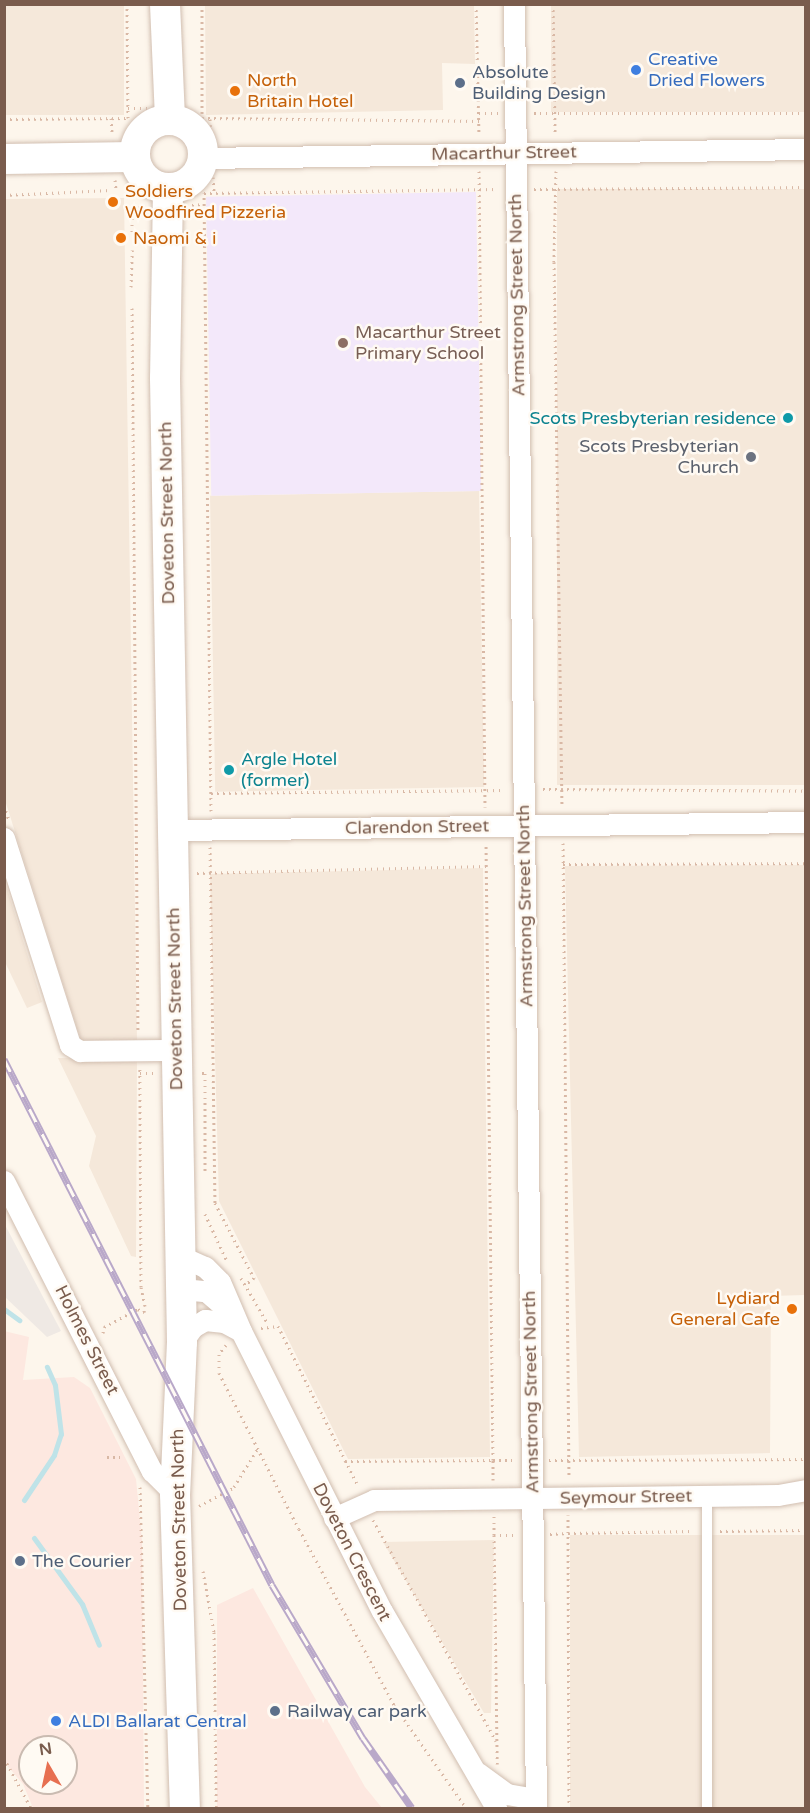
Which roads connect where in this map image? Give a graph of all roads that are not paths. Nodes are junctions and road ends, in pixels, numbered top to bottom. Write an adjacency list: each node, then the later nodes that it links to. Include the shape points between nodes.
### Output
1 (165, 4): 3 (main road)
2 (514, 4): 5 (street, Armstrong Street North)
3 (170, 119): 6 (main road, via 148,126 135,146); 7 (main road, via 195,130 203,149)
4 (806, 149): 5 (street, Macarthur Street)
5 (515, 153): 7 (street, Macarthur Street); 11 (street, Armstrong Street North)
6 (134, 158): 8 (main road); 9 (main road, via 149,183)
7 (202, 158): 9 (main road, via 190,181)
8 (4, 159)
9 (168, 189): 12 (main road, Doveton Street North, via 165,378)
10 (806, 822): 11 (street, Clarendon Street)
11 (524, 826): 12 (street, Clarendon Street); 23 (street, Armstrong Street North)
12 (172, 830): 14 (main road, Doveton Street North)
13 (4, 838): 14 (street, via 70,1045 81,1051 139,1051)
14 (169, 1062): 16 (main road, Doveton Street North)
15 (4, 1181): 25 (street, Holmes Street, via 152,1471)
16 (180, 1256): 17 (main road, Doveton Street North); 18 (street, Doveton Crescent, via 216,1277)
17 (181, 1289): 18 (street, Doveton Crescent, via 206,1291); 19 (main road, Doveton Street North)
18 (239, 1329): 19 (street, via 205,1320 193,1327); 26 (street, Doveton Crescent)
19 (182, 1342): 25 (main road, Doveton Street North)
20 (806, 1490): 21 (street, Seymour Street)
21 (778, 1495): 22 (street, Seymour Street); 24 (street, Seymour Street)
22 (707, 1496): 23 (street, Seymour Street); 31 (lane)
23 (533, 1498): 26 (street, Seymour Street, via 366,1502); 28 (street, Armstrong Street North)
24 (806, 1499)
25 (183, 1502): 29 (main road, Doveton Street North)
26 (334, 1518): 27 (street, Doveton Crescent, via 416,1673)
27 (474, 1768): 28 (street, Doveton Crescent, via 502,1792); 30 (street, Doveton Crescent)
28 (536, 1804)
29 (185, 1809)
30 (496, 1809)
31 (707, 1809)

